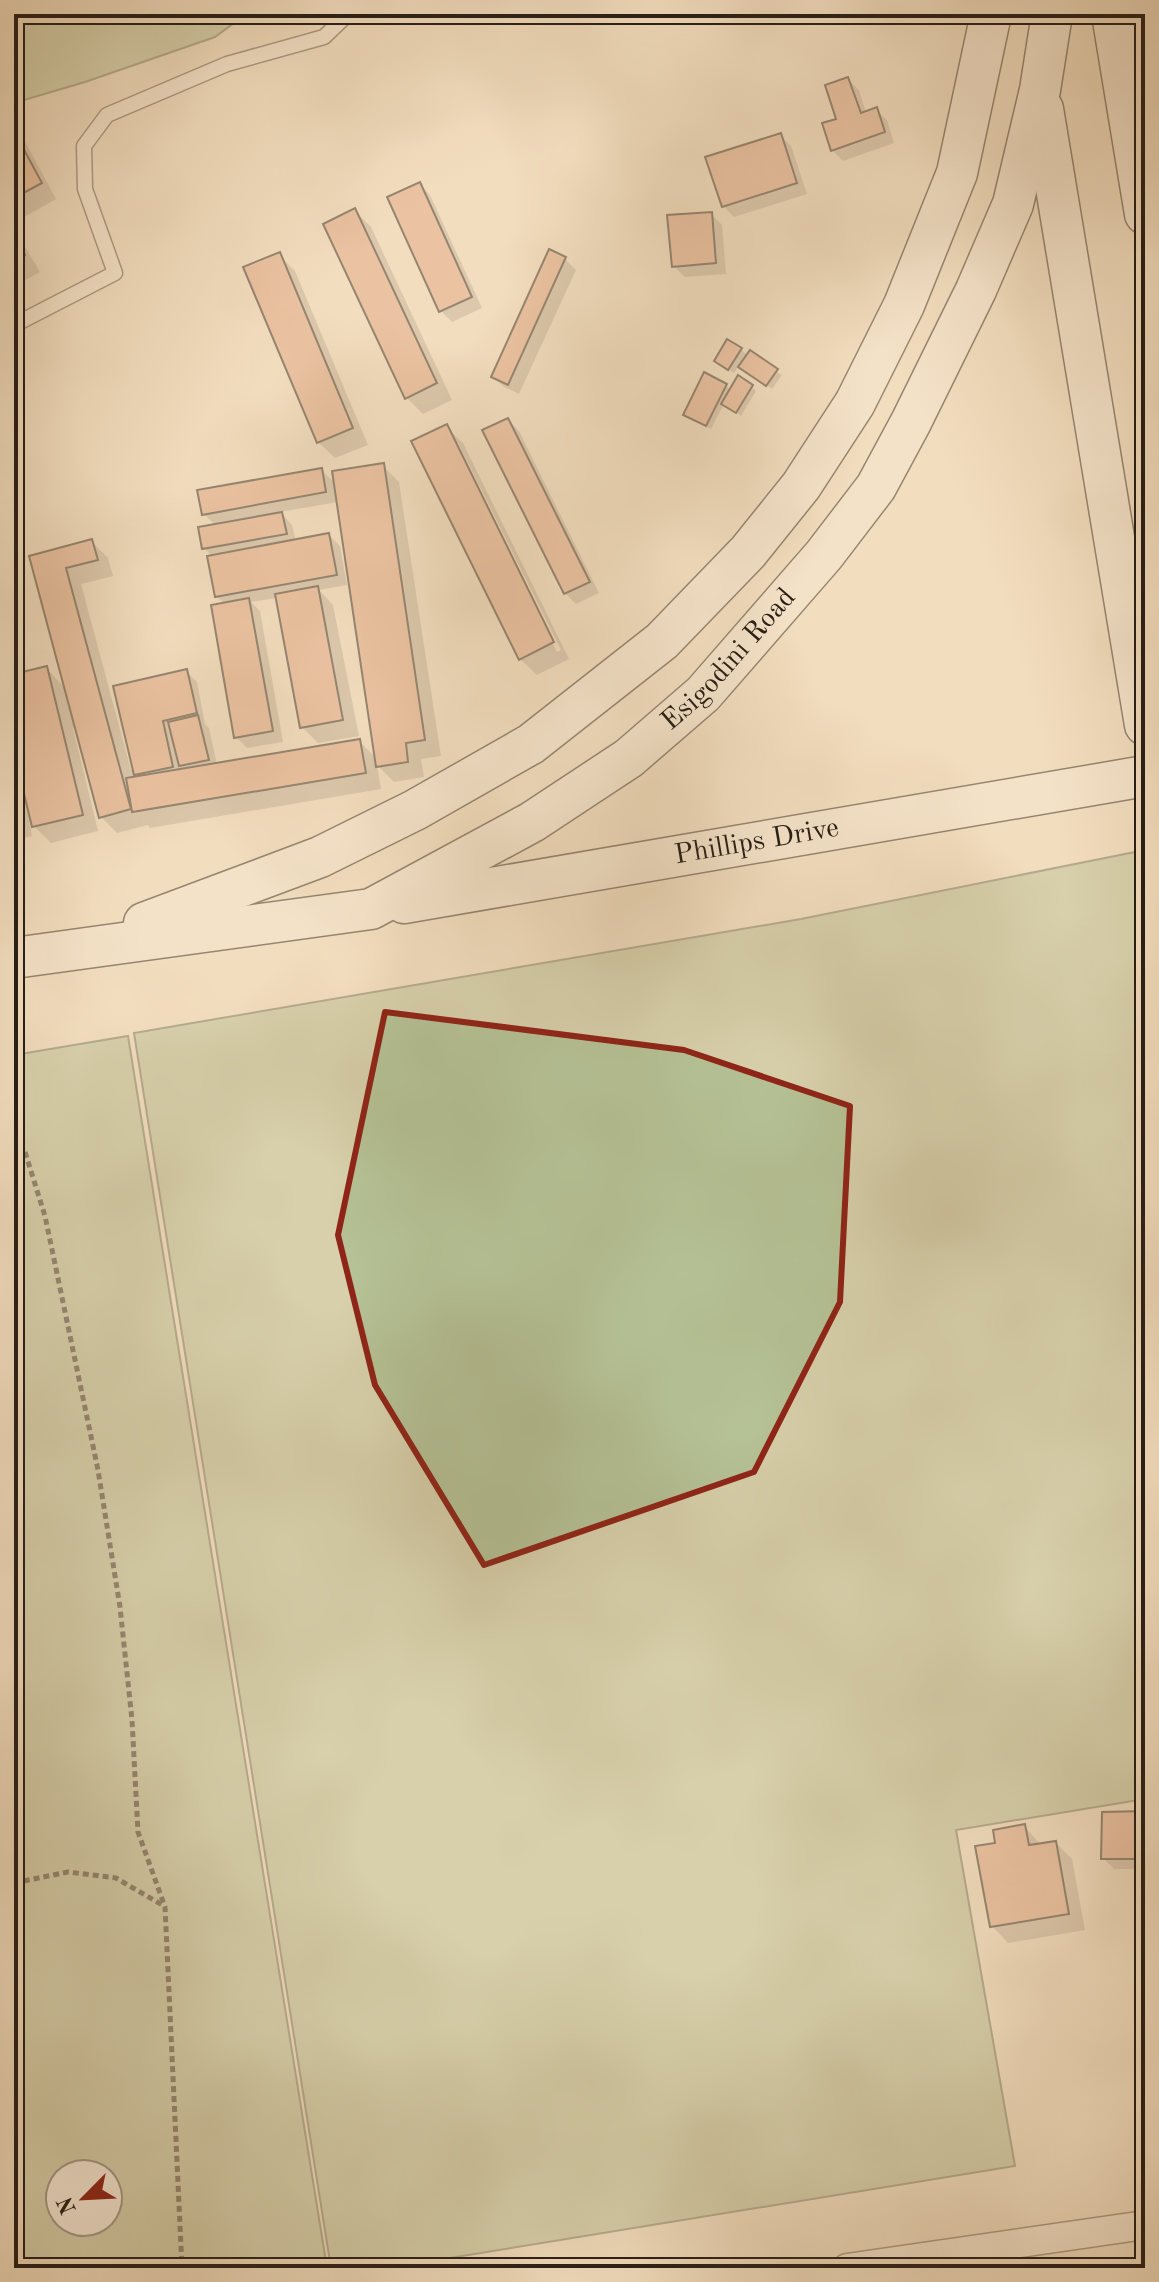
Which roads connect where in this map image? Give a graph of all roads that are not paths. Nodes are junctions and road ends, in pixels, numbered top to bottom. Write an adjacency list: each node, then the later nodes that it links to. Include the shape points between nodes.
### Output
1 (348, 14): 8 (lane, via 324,37 227,64 107,115 84,146 85,189 115,273)
2 (991, 14): 12 (main road, Esigodini Road, via 957,173 904,305 855,403 801,486 748,552 662,641 531,744 415,810 320,857)
3 (1025, 14): 6 (main road)
4 (1052, 14): 6 (main road, Esigodini Road)
5 (1112, 14): 7 (main road)
6 (1040, 90): 9 (main road); 11 (main road, Esigodini Road, via 1013,204 976,290 876,487 824,555 703,694 629,758 532,822)
7 (1145, 214)
8 (14, 325)
9 (1145, 725)
10 (1145, 776): 11 (main road, Phillips Drive)
11 (371, 909): 12 (main road, Esigodini Road)
12 (77, 949): 13 (main road, Esigodini Road)
13 (14, 958)
14 (1145, 2225): 15 (street)
15 (847, 2268)

